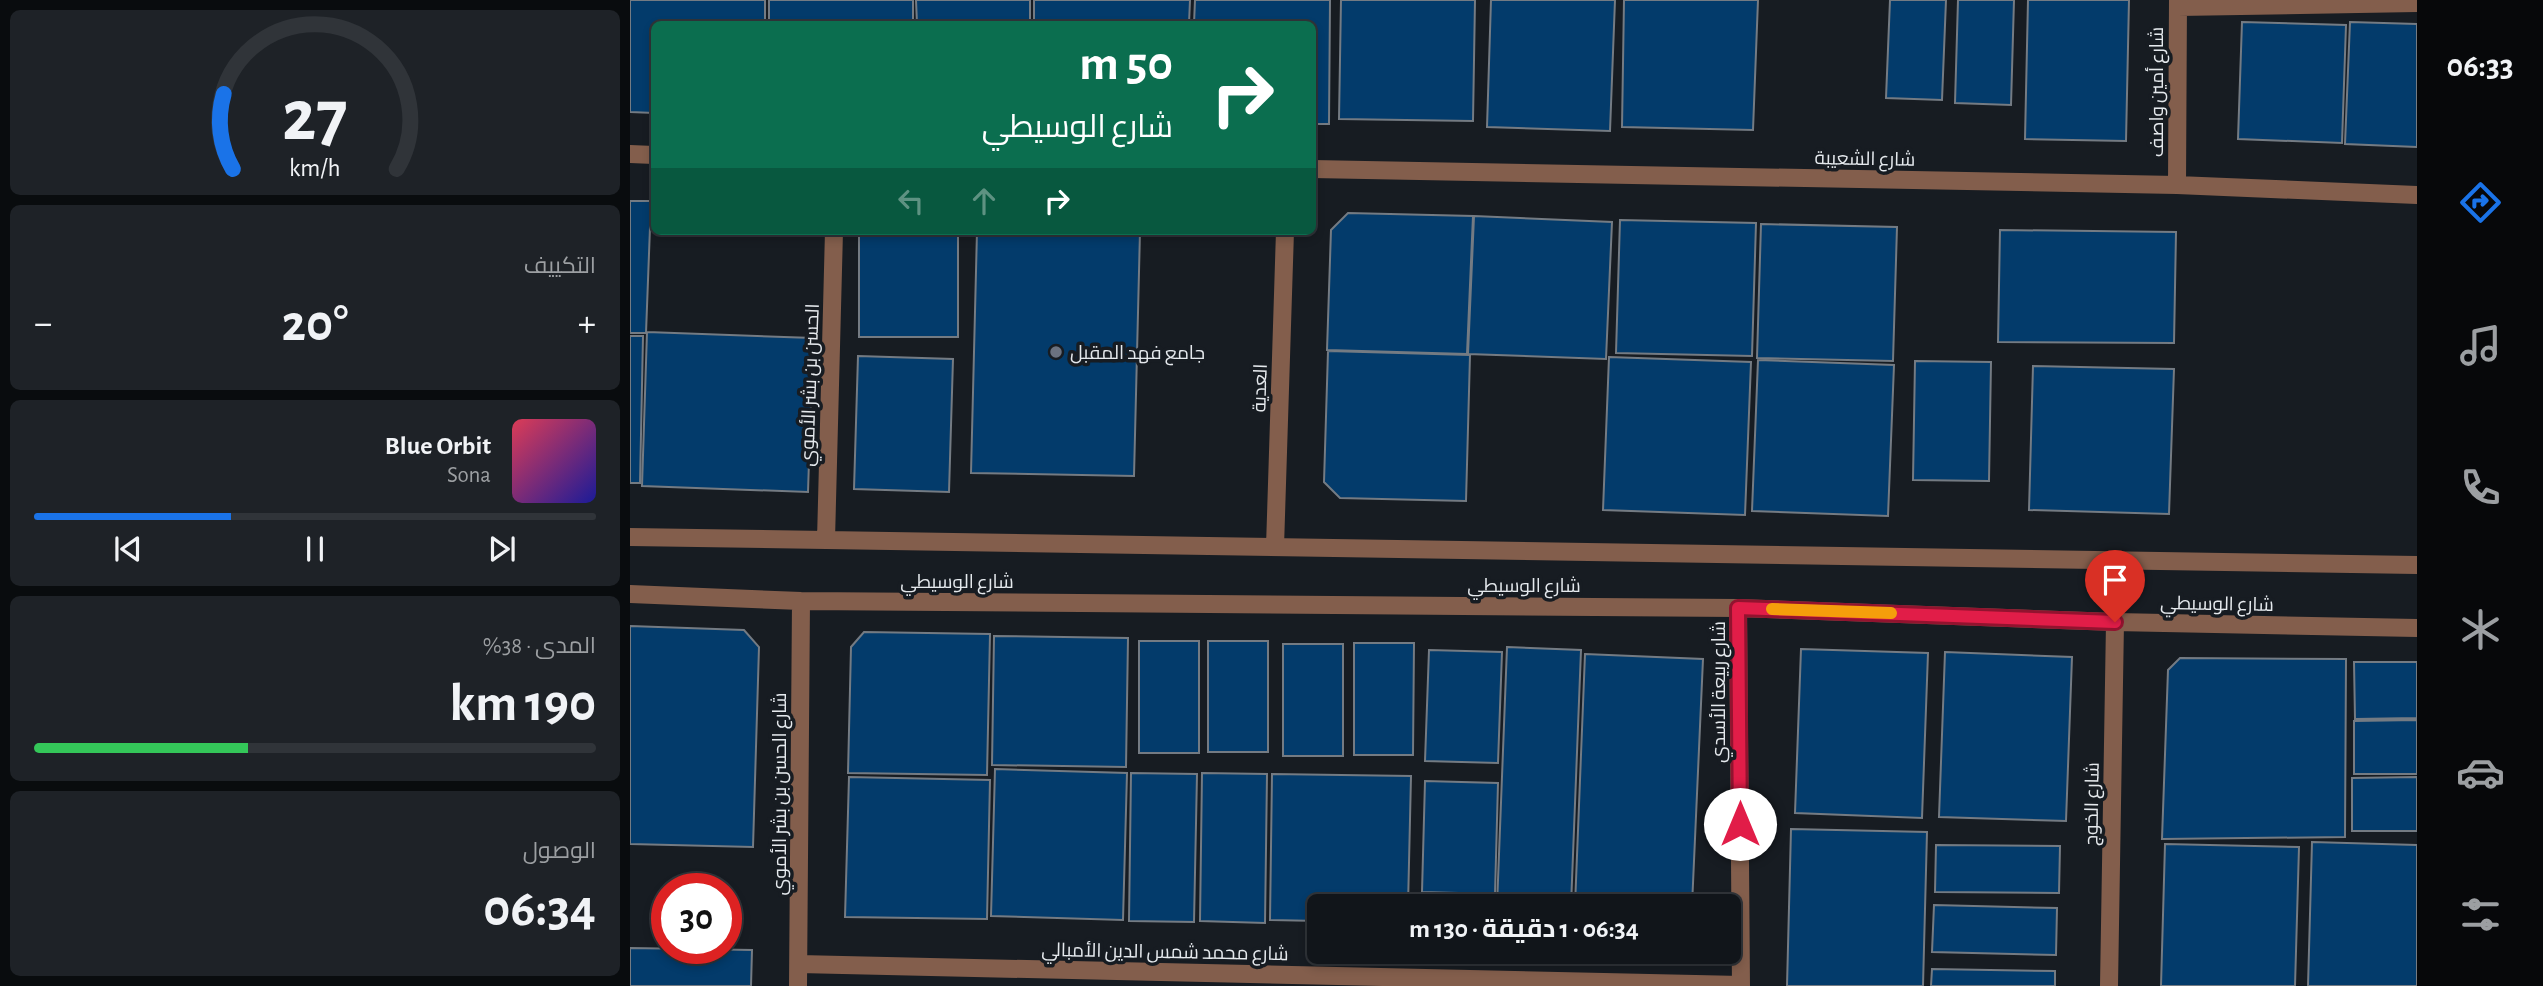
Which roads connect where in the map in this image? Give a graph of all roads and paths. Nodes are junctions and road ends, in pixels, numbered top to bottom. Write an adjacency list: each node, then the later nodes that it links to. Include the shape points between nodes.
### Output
1 (2178, 3): 2 (street); 6 (street, شارع أمين واصف)
2 (2417, 3)
3 (630, 154): 4 (street)
4 (651, 155)
5 (1316, 169): 6 (street, شارع الشعيبة)
6 (2177, 185): 7 (street, شارع الشعيبة)
7 (2417, 195)
8 (834, 235): 11 (street, الحسن بن بشر الأموي)
9 (1285, 235): 12 (street, العدية)
10 (630, 537): 11 (street, شارع الوسيطي)
11 (826, 540): 12 (street, شارع الوسيطي)
12 (1275, 547): 13 (street, شارع الوسيطي)
13 (2417, 565)
14 (630, 594): 15 (street, شارع الوسيطي)
15 (801, 601): 16 (street, شارع الوسيطي); 19 (street, شارع الحسن بن بشر الأموي)
16 (1738, 608): 17 (street, شارع الوسيطي); 21 (street, شارع ربيعة الأسدي)
17 (2115, 622): 18 (street, شارع الوسيطي); 22 (street, شارع الخوج)
18 (2417, 628)
19 (799, 964): 20 (street, شارع الحسن بن بشر الأموي); 21 (street, شارع محمد شمس الدين الأمبالي)
20 (798, 986)
21 (1741, 986)
22 (2109, 986)

